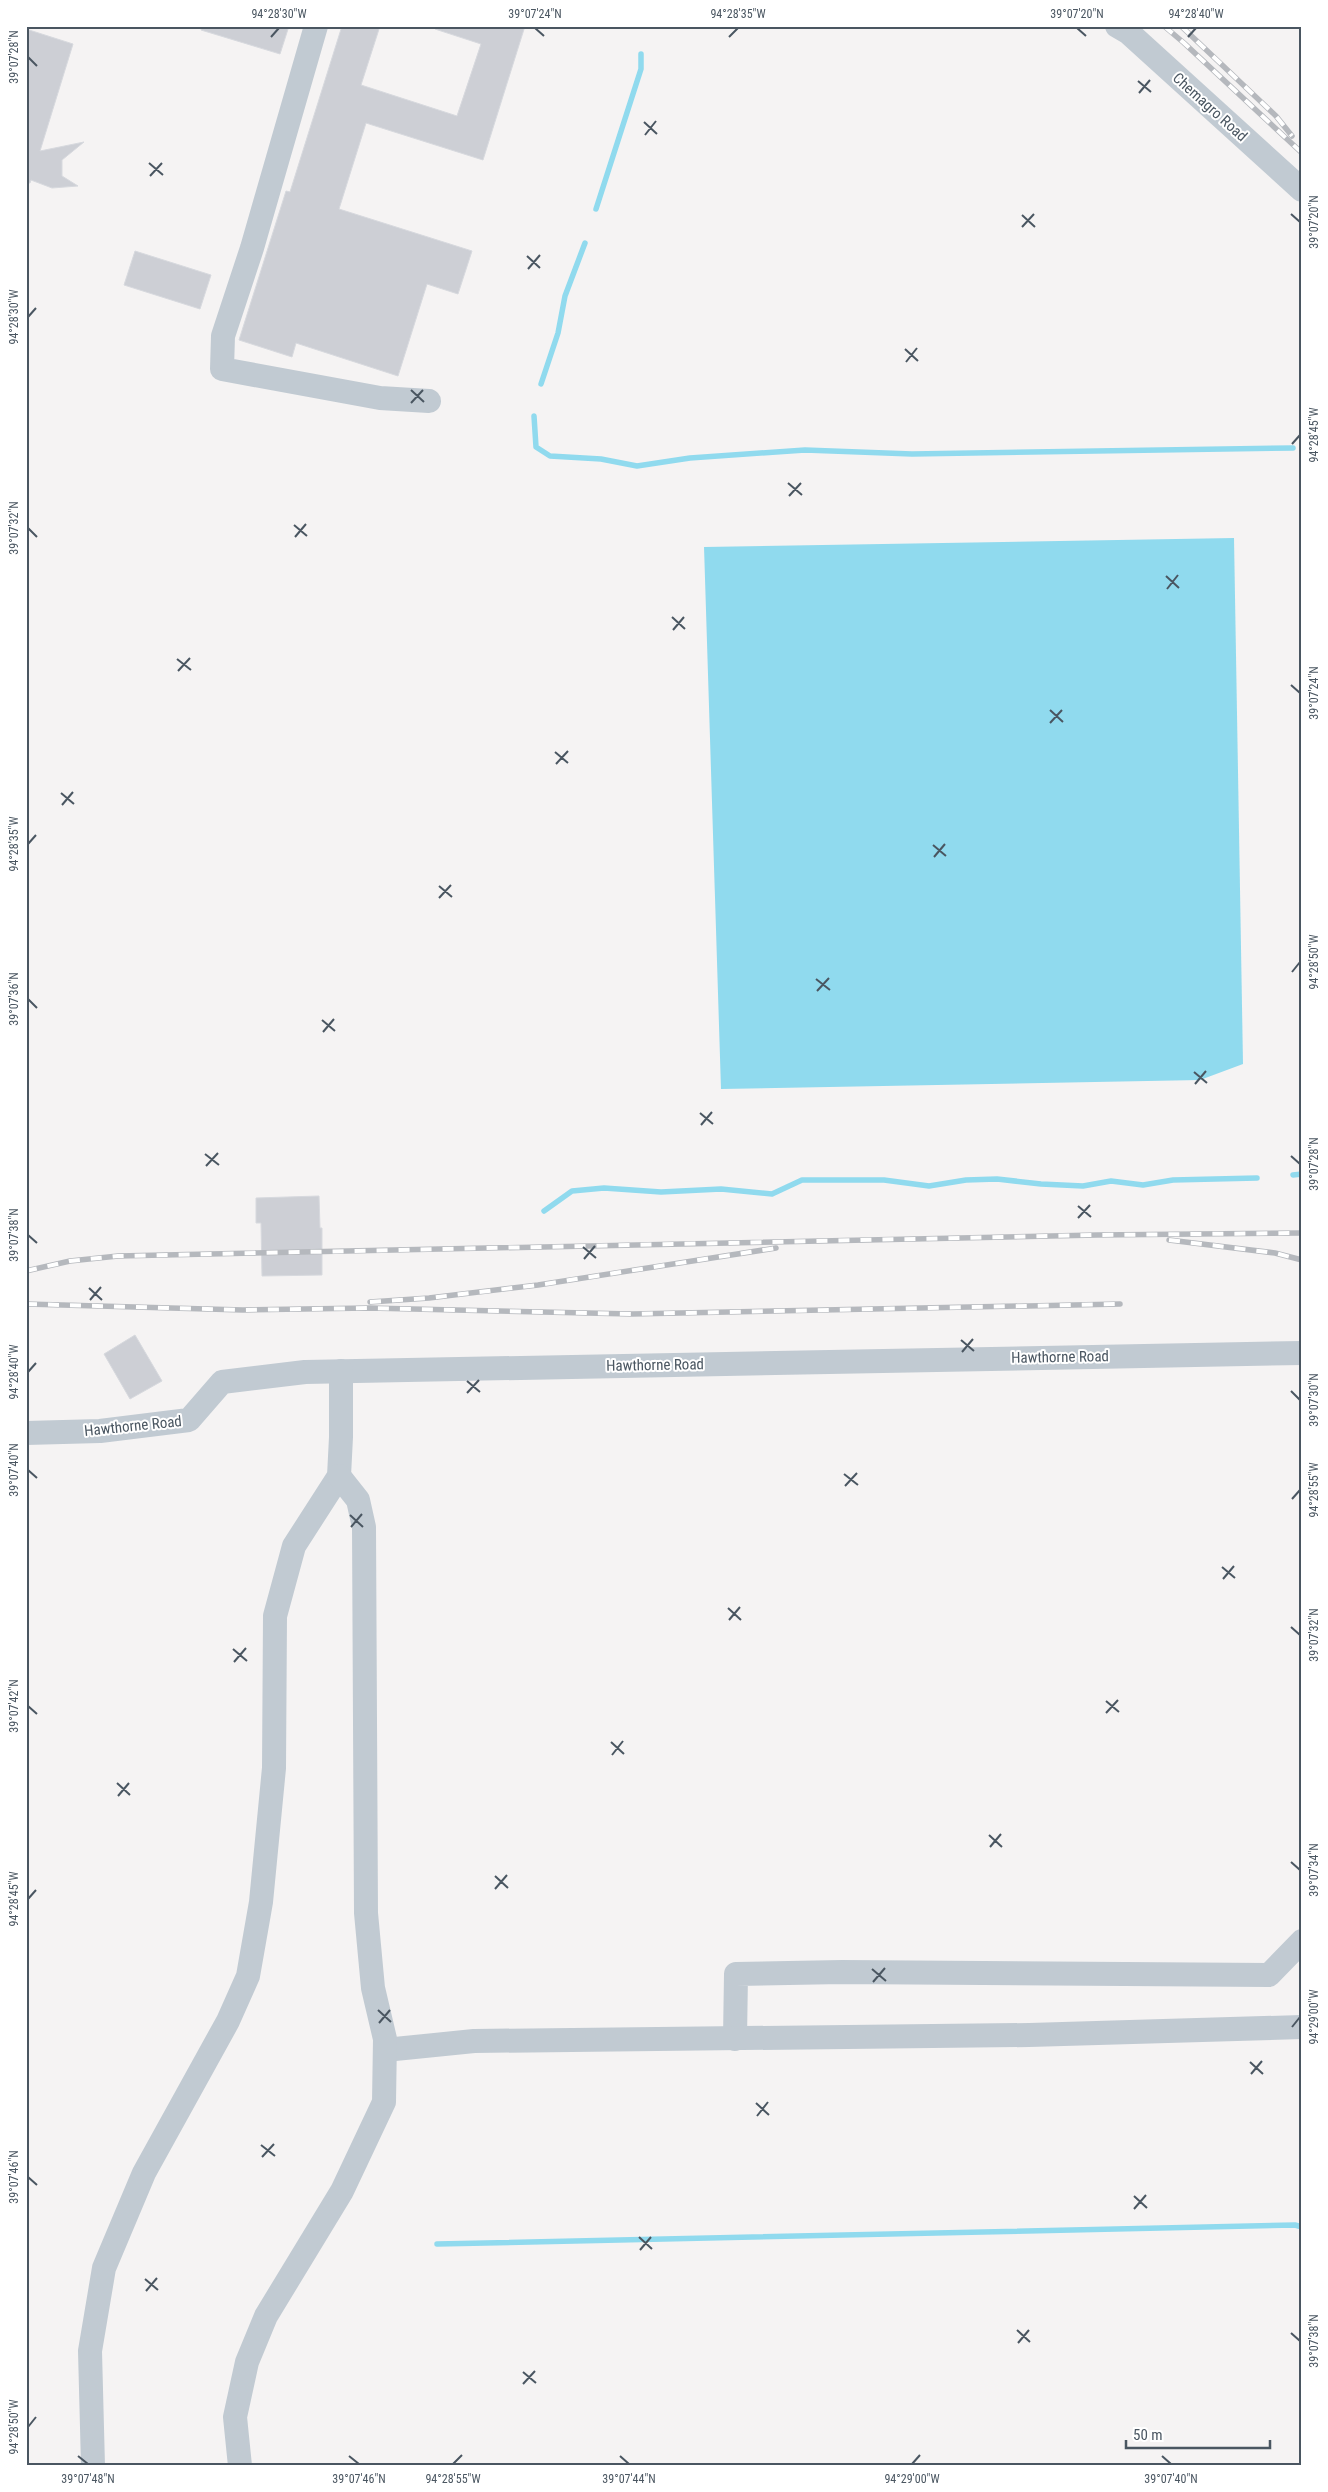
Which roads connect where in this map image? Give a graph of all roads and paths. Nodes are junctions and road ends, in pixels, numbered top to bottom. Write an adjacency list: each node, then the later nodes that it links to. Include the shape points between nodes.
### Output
1 (316, 26): 4 (street, via 223,336 222,369 380,398)
2 (1117, 26): 3 (street, Chemagro Road, via 1129,33)
3 (1302, 190)
4 (429, 401)
5 (1302, 1353): 6 (street, Hawthorne Road)
6 (340, 1371): 7 (street, Hawthorne Road, via 222,1382 189,1420 100,1431); 8 (street)
7 (26, 1432)
8 (339, 1476): 12 (street, via 358,1500 364,1527 366,1913); 13 (street, via 294,1546 275,1616 274,1768 261,1902 248,1976 228,2021 144,2173 104,2268 90,2351)
9 (1302, 1941): 11 (street, via 1269,1975 736,1974)
10 (1302, 2027): 11 (street)
11 (735, 2039): 12 (street, via 474,2041)
12 (385, 2050): 14 (street, via 384,2102 342,2191 266,2316 247,2362 235,2417)
13 (93, 2466)
14 (240, 2466)

